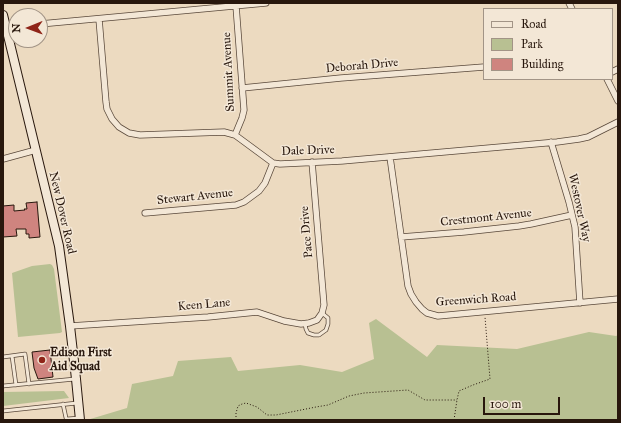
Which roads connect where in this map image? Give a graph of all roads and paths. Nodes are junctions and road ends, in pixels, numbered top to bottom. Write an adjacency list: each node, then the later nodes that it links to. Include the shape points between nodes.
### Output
1 (266, 3): 2 (street)
2 (236, 6): 4 (street); 9 (street, Summit Avenue)
3 (3, 15): 6 (street, New Dover Road)
4 (99, 18): 5 (street); 12 (street, via 107,109 119,128 140,135 224,132)
5 (48, 23)
6 (6, 27): 14 (street, New Dover Road)
7 (483, 67): 9 (street, Deborah Drive)
8 (608, 80): 10 (street)
9 (242, 88): 12 (street, Summit Avenue, via 243,114)
10 (618, 100)
11 (618, 122): 13 (street, Dale Drive, via 588,137)
12 (235, 134): 18 (street, Dale Drive)
13 (551, 142): 15 (street, Dale Drive); 20 (street, Westover Way)
14 (36, 150): 16 (street); 27 (street, New Dover Road, via 59,246)
15 (390, 157): 17 (street, Dale Drive); 21 (street, Greenwich Road)
16 (3, 159)
17 (312, 162): 18 (street, Dale Drive); 25 (street, Pace Drive, via 324,301)
18 (273, 163): 19 (street, Stewart Avenue, via 265,183 244,202 236,205)
19 (144, 214)
20 (572, 215): 21 (street, Crestmont Avenue, via 519,226); 23 (street, Westover Way)
21 (401, 237): 24 (street, Greenwich Road, via 408,286 422,309 438,316)
22 (618, 299): 23 (street, Greenwich Road)
23 (580, 302): 24 (street, Greenwich Road)
24 (484, 311): 34 (path, via 490,379 459,391)
25 (322, 313): 26 (street, via 313,322); 26 (lane, via 328,318 328,324 326,330 319,335 308,333)
26 (305, 324): 27 (street, Keen Lane, via 284,321 257,312)
27 (70, 326): 30 (street, New Dover Road)
28 (12, 356): 29 (lane); 31 (lane, via 25,354); 32 (lane)
29 (3, 357)
30 (76, 379): 31 (lane); 35 (street, New Dover Road)
31 (29, 384): 32 (lane)
32 (16, 385): 33 (lane)
33 (3, 386)
34 (457, 400): 39 (path, via 425,400 408,390 370,392 349,396 328,405 276,416 246,403 238,406); 40 (path)
35 (78, 403): 36 (lane); 38 (street, New Dover Road)
36 (63, 404): 37 (lane); 38 (lane, via 67,419)
37 (3, 411)
38 (80, 419)
39 (236, 420)
40 (454, 420)

